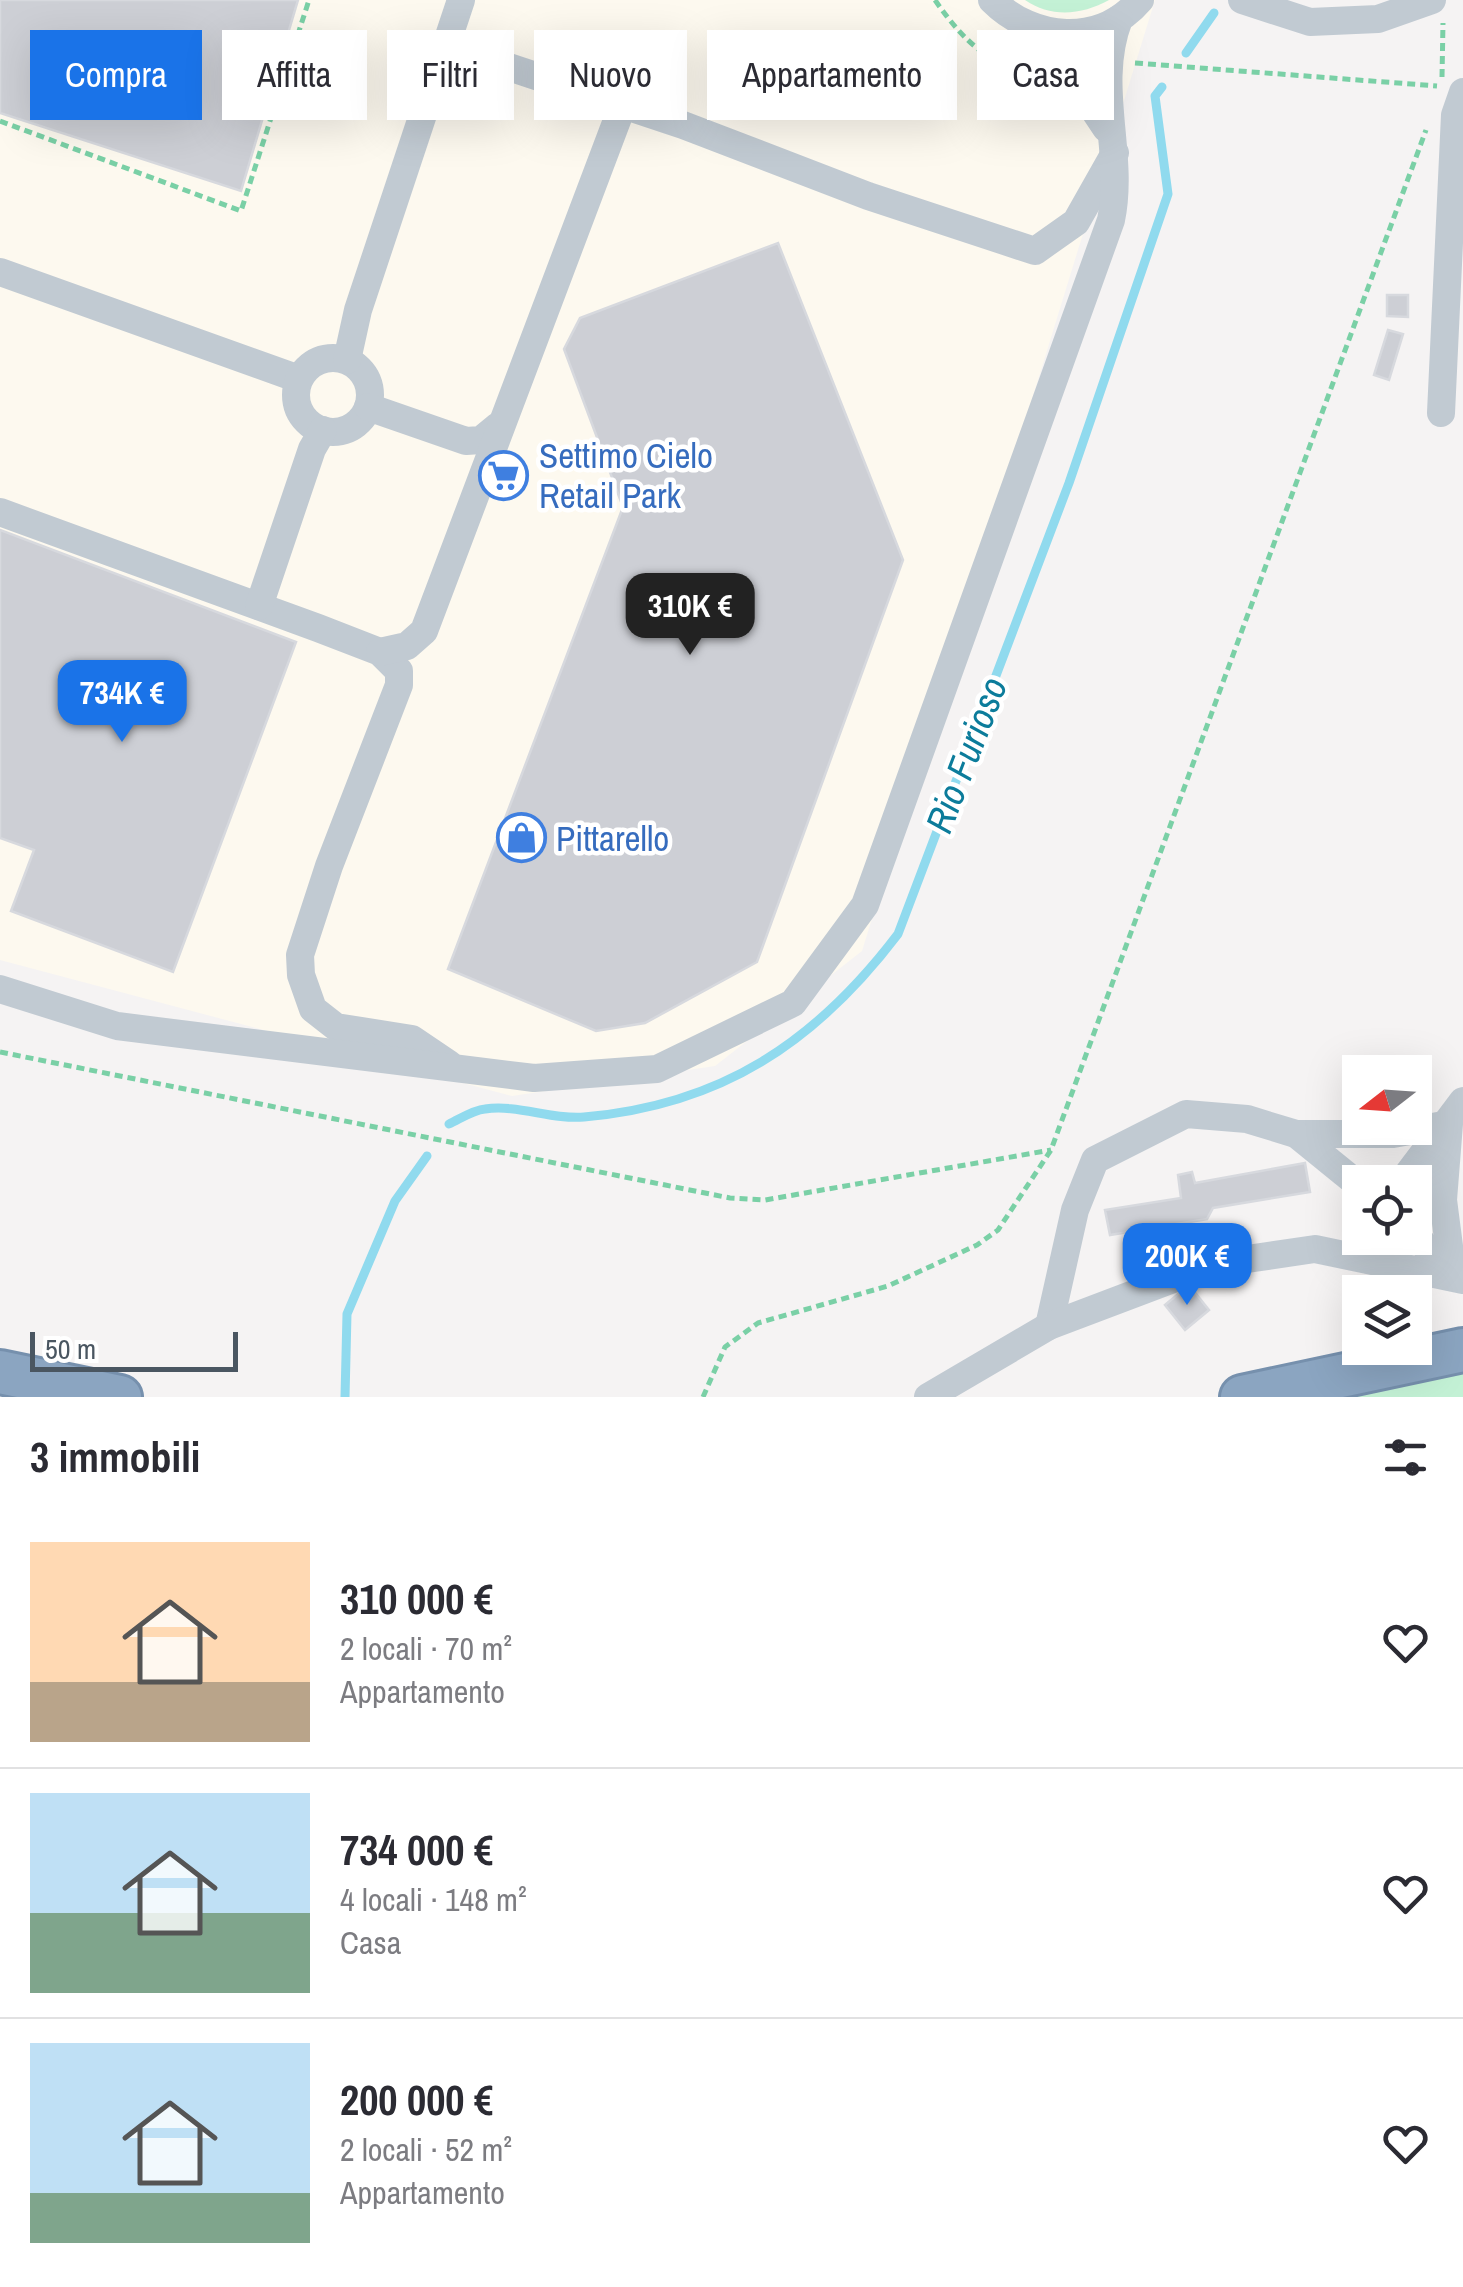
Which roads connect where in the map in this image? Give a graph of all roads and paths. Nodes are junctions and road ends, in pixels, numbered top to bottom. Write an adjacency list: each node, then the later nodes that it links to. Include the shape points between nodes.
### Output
1 (309, 0): 20 (path, via 241,210)
2 (460, 0): 8 (street)
3 (935, 0): 12 (path)
4 (992, 0): 9 (street)
5 (1242, 0): 7 (street, via 1310,22)
6 (1136, 6): 10 (street); 11 (street)
7 (1438, 10): 14 (path)
8 (451, 30)
9 (1038, 30)
10 (1079, 30)
11 (1114, 50)
12 (977, 51)
13 (1114, 65): 14 (path, via 1148,62)
14 (1447, 91): 27 (street, via 1455,115)
15 (421, 120): 24 (street, via 358,310)
16 (617, 120): 28 (street)
17 (665, 120): 22 (street, via 1035,251 1076,222)
18 (1099, 120): 22 (street)
19 (1111, 120): 22 (street)
20 (0, 121)
21 (1428, 126): 40 (path)
22 (1113, 145): 37 (street, via 1118,186 1110,220 865,905 794,1003 657,1070 534,1078)
23 (0, 272): 25 (street)
24 (348, 360): 25 (street, via 314,362); 26 (street, via 370,387)
25 (300, 379): 29 (street, via 302,416)
26 (368, 407): 29 (street, via 348,429); 30 (street)
27 (1441, 414)
28 (498, 426): 30 (street, via 481,440); 31 (street)
29 (323, 430): 33 (street)
30 (466, 441): 31 (street, via 474,452)
31 (476, 484): 34 (street, via 424,631 407,646)
32 (0, 512): 33 (street)
33 (260, 606): 34 (street)
34 (380, 652): 37 (street, via 400,670 398,685 329,866 300,955 301,974 313,1010 336,1028 412,1039)
35 (0, 989): 37 (street, via 117,1026)
36 (0, 1052): 40 (path, via 730,1198 765,1200)
37 (454, 1068)
38 (1456, 1112): 39 (street, via 1393,1134); 41 (street); 44 (street, via 1442,1200)
39 (1296, 1134): 42 (street); 45 (street, via 1247,1119 1186,1114 1095,1160 1075,1210)
40 (1051, 1150): 48 (path, via 998,1230 888,1286 758,1324 725,1347)
41 (1415, 1165)
42 (1342, 1171)
43 (1432, 1253): 44 (street)
44 (1458, 1278): 45 (street, via 1314,1249 1213,1264)
45 (1049, 1326): 50 (street)
46 (1463, 1350): 51 (highway)
47 (0, 1372): 49 (highway)
48 (703, 1396)
49 (120, 1397)
50 (928, 1397)
51 (1242, 1397)

